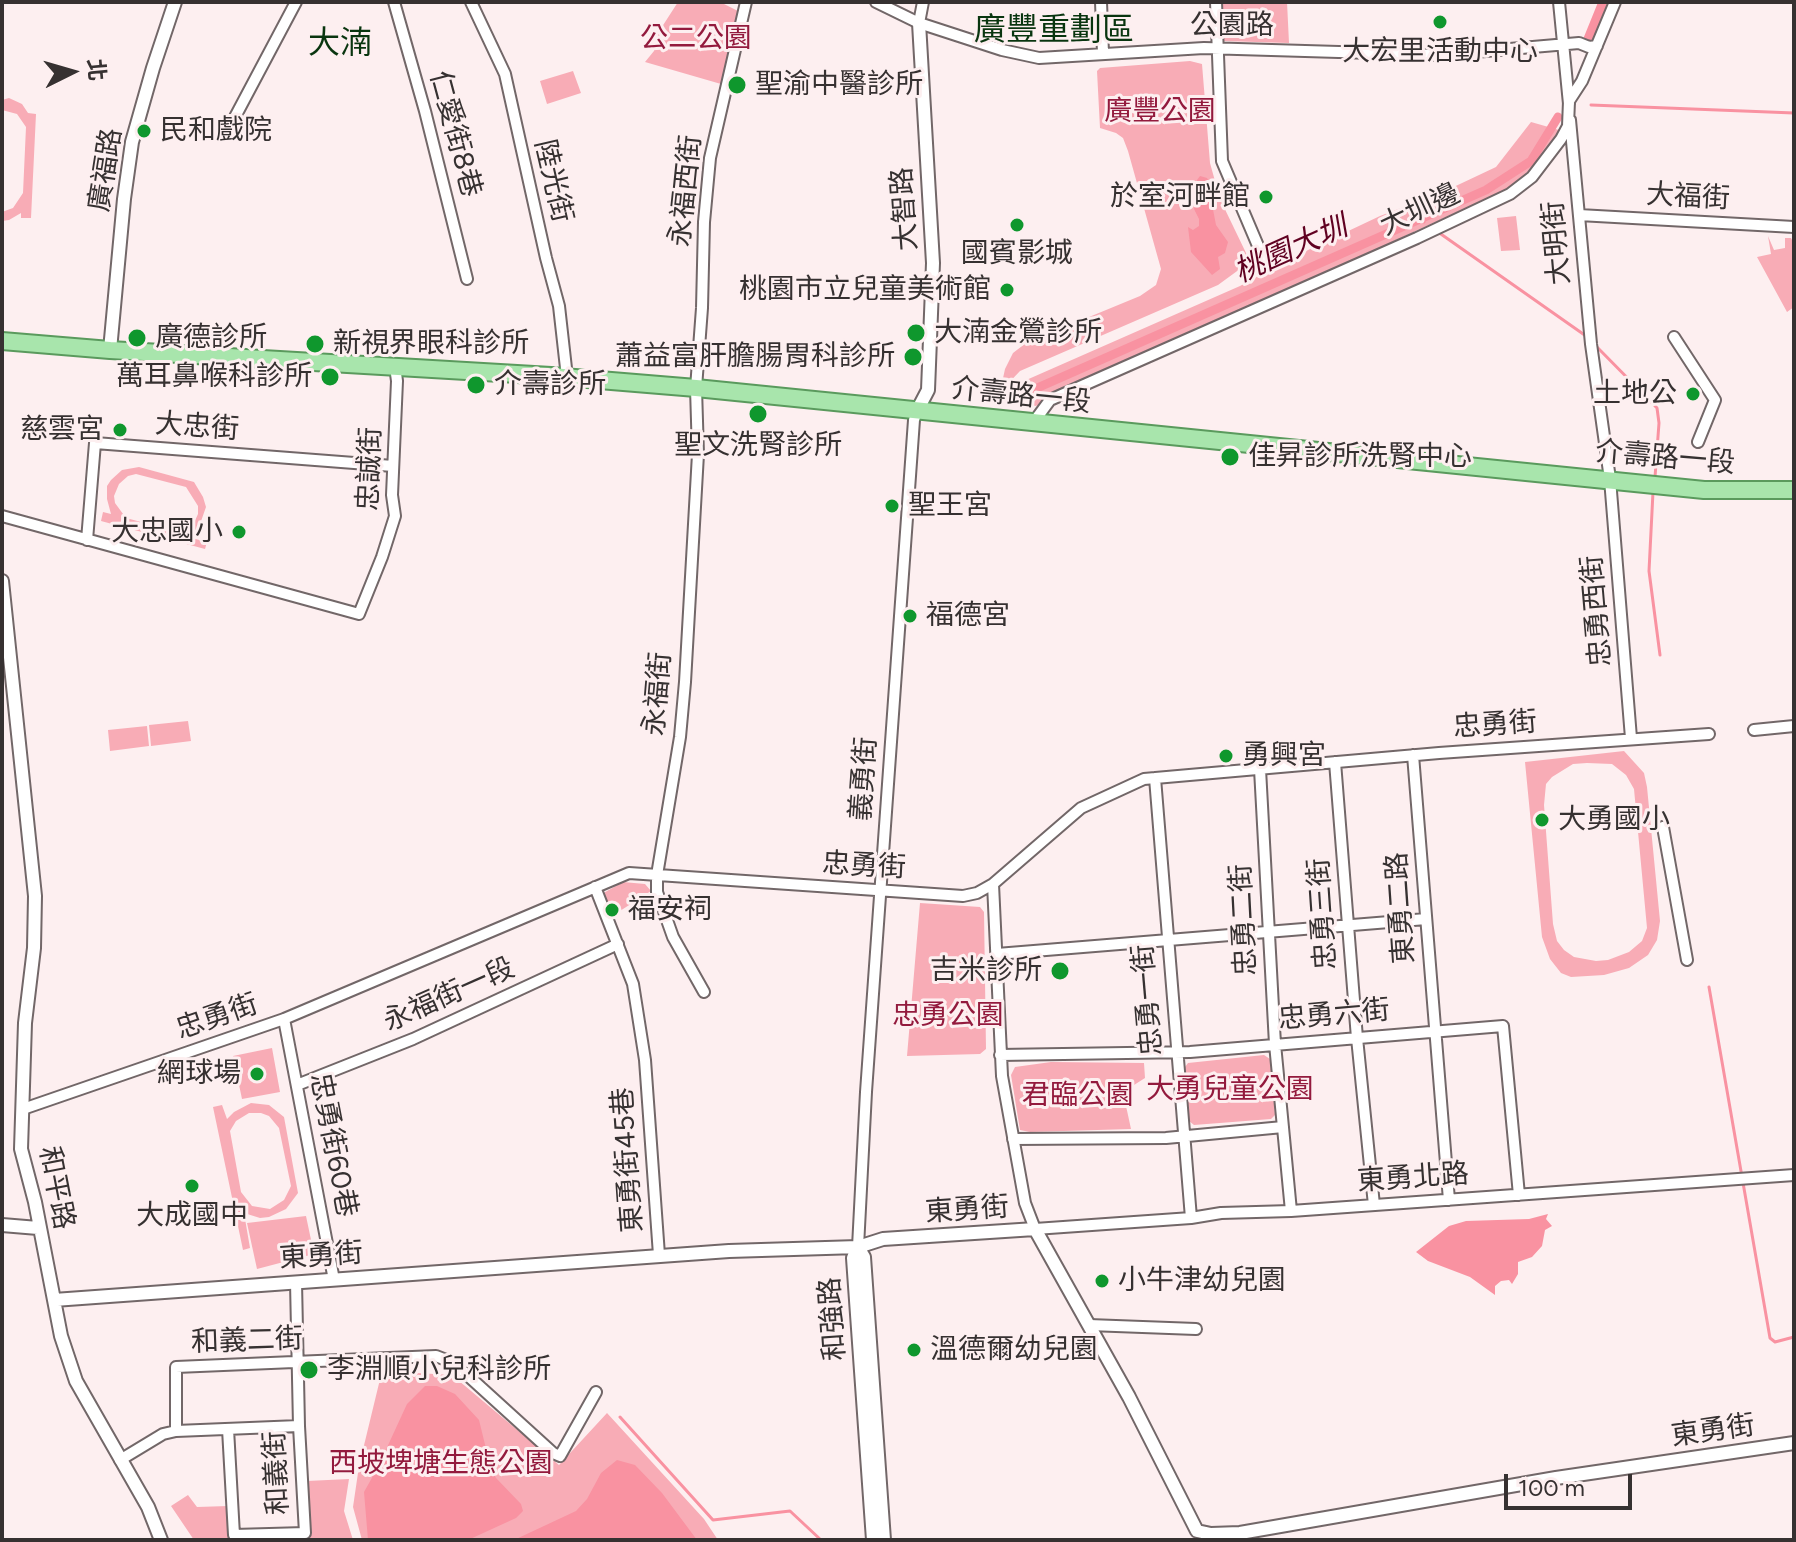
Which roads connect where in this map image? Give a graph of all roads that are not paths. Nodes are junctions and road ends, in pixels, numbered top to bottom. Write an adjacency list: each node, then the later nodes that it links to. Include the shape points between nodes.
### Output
1 (175, 2): 25 (street, 廣福路, via 132,142)
2 (296, 2): 18 (street)
3 (394, 2): 22 (street, 仁愛街8巷)
4 (471, 2): 27 (street, 陸光街, via 505,74 559,306)
5 (746, 2): 28 (street, 永福西街, via 710,158)
6 (876, 2): 12 (street, 公園路)
7 (923, 2): 12 (street, 大智路)
8 (1101, 2): 16 (street)
9 (1216, 2): 15 (street)
10 (1559, 2): 13 (street, 大明街)
11 (1615, 2): 14 (street)
12 (919, 23): 16 (street, 公園路, via 1039,58); 29 (street, 大智路, via 933,263 928,390)
13 (1562, 44): 14 (street, 公園路); 15 (street, 公園路, via 1440,55); 17 (street, 大明街)
14 (1597, 46): 17 (street)
15 (1217, 48): 16 (street, 公園路); 21 (street, via 1222,161)
16 (1103, 53)
17 (1569, 101): 19 (street, 大明街); 30 (street, 大圳邊, via 1568,126 1561,139 1532,177 1510,194 1050,400)
18 (235, 117)
19 (1579, 215): 20 (street, 大福街); 33 (street, 大明街)
20 (1794, 227)
21 (1267, 267)
22 (467, 279)
23 (1674, 337): 31 (street, via 1715,400)
24 (2, 341): 25 (main road, 介壽路一段)
25 (110, 350): 26 (main road, 介壽路一段)
26 (395, 366): 27 (main road, 介壽路一段); 32 (street, 忠誠街)
27 (567, 377): 28 (main road, 介壽路一段)
28 (696, 388): 29 (main road, 介壽路一段); 47 (street, 永福街, via 698,454 685,682)
29 (917, 411): 30 (main road, 介壽路一段); 50 (street, 義勇街)
30 (1033, 423): 33 (main road, 介壽路一段)
31 (1698, 442)
32 (393, 466): 36 (street, 大忠街, via 95,443); 36 (street, 忠誠街, via 395,516 359,614)
33 (1610, 479): 34 (main road, 介壽路一段, via 1727,491); 41 (street, 忠勇西街)
34 (1794, 490)
35 (2, 516): 36 (street)
36 (87, 540)
37 (2, 581): 66 (street, 和平路, via 35,896)
38 (1794, 726): 39 (street)
39 (1754, 730)
40 (1709, 734): 41 (street, 忠勇街)
41 (1631, 738): 42 (street, 忠勇街)
42 (1413, 755): 43 (street, 忠勇街); 51 (street, 東勇二路)
43 (1335, 762): 44 (street, 忠勇街); 52 (street, 忠勇三街)
44 (1260, 769): 45 (street, 忠勇街); 53 (street, 忠勇二街)
45 (1155, 778): 48 (street, 忠勇街, via 1081,808); 54 (street, 忠勇一街)
46 (1663, 827): 57 (street)
47 (657, 875): 49 (street, 忠勇街, via 629,873); 50 (street, 忠勇街); 58 (street, 永福街, via 657,892 673,937)
48 (993, 884): 50 (street, 忠勇街, via 963,896); 56 (street)
49 (595, 887): 55 (street, 東勇街45巷); 59 (street, 忠勇街)
50 (880, 891): 79 (street, 義勇街)
51 (1426, 919): 52 (street); 60 (street, 東勇二路)
52 (1347, 925): 53 (street); 61 (street, 忠勇三街)
53 (1268, 931): 54 (street); 62 (street, 忠勇二街)
54 (1168, 940): 56 (street); 63 (street, 忠勇一街)
55 (618, 944): 65 (street, 永福街一段, via 413,1039); 80 (street, 東勇街45巷, via 633,984 645,1060)
56 (997, 954): 64 (street)
57 (1687, 960)
58 (704, 992)
59 (284, 1019): 65 (street, 忠勇街60巷); 66 (street, 忠勇街)
60 (1435, 1031): 61 (street, 忠勇六街); 71 (street, 忠勇六街, via 1503,1026); 72 (street, 東勇二路)
61 (1357, 1038): 62 (street, 忠勇六街); 73 (street, 忠勇三街)
62 (1275, 1044): 63 (street, 忠勇六街); 67 (street, 忠勇二街)
63 (1176, 1053): 64 (street, 忠勇六街); 68 (street, 忠勇一街)
64 (1000, 1055): 69 (street)
65 (297, 1085): 81 (street, 忠勇街60巷)
66 (23, 1109): 77 (street, 和平路, via 21,1149)
67 (1283, 1127): 68 (street); 74 (street, 忠勇二街)
68 (1184, 1137): 69 (street); 75 (street, 忠勇一街)
69 (1013, 1139): 78 (street)
70 (1794, 1175): 71 (street, 東勇北路)
71 (1519, 1195): 72 (street, 東勇北路)
72 (1449, 1200): 73 (street, 東勇北路)
73 (1374, 1205): 74 (street, 東勇北路)
74 (1291, 1211): 75 (street, 東勇北路)
75 (1191, 1218): 78 (street, 東勇北路)
76 (2, 1225): 77 (street)
77 (38, 1228): 83 (street, 和平路)
78 (1035, 1229): 79 (street, 東勇街, via 883,1239); 84 (street, 東勇街)
79 (858, 1247): 80 (street, 東勇街); 95 (street, 和強路, via 853,1258); 96 (street, 和強路, via 864,1257)
80 (659, 1255): 81 (street, 東勇街)
81 (334, 1280): 82 (street, 東勇街)
82 (296, 1282): 83 (street, 東勇街); 86 (street, 和義街)
83 (54, 1300): 92 (street, 和平路, via 76,1381)
84 (1089, 1325): 85 (street); 93 (street, 東勇街)
85 (1196, 1329)
86 (298, 1363): 87 (street, 和義二街, via 436,1356 465,1373 560,1456); 88 (street, 和義街); 90 (street, 和義二街, via 176,1367)
87 (596, 1392)
88 (299, 1426): 89 (street); 89 (street, 和義街, via 305,1533 234,1535)
89 (228, 1429): 90 (street)
90 (176, 1431): 92 (street)
91 (1794, 1443): 93 (street, 東勇街, via 1240,1533)
92 (120, 1460): 94 (street, 和平路)
93 (1193, 1535)
94 (161, 1540)
95 (873, 1540)
96 (884, 1540)

